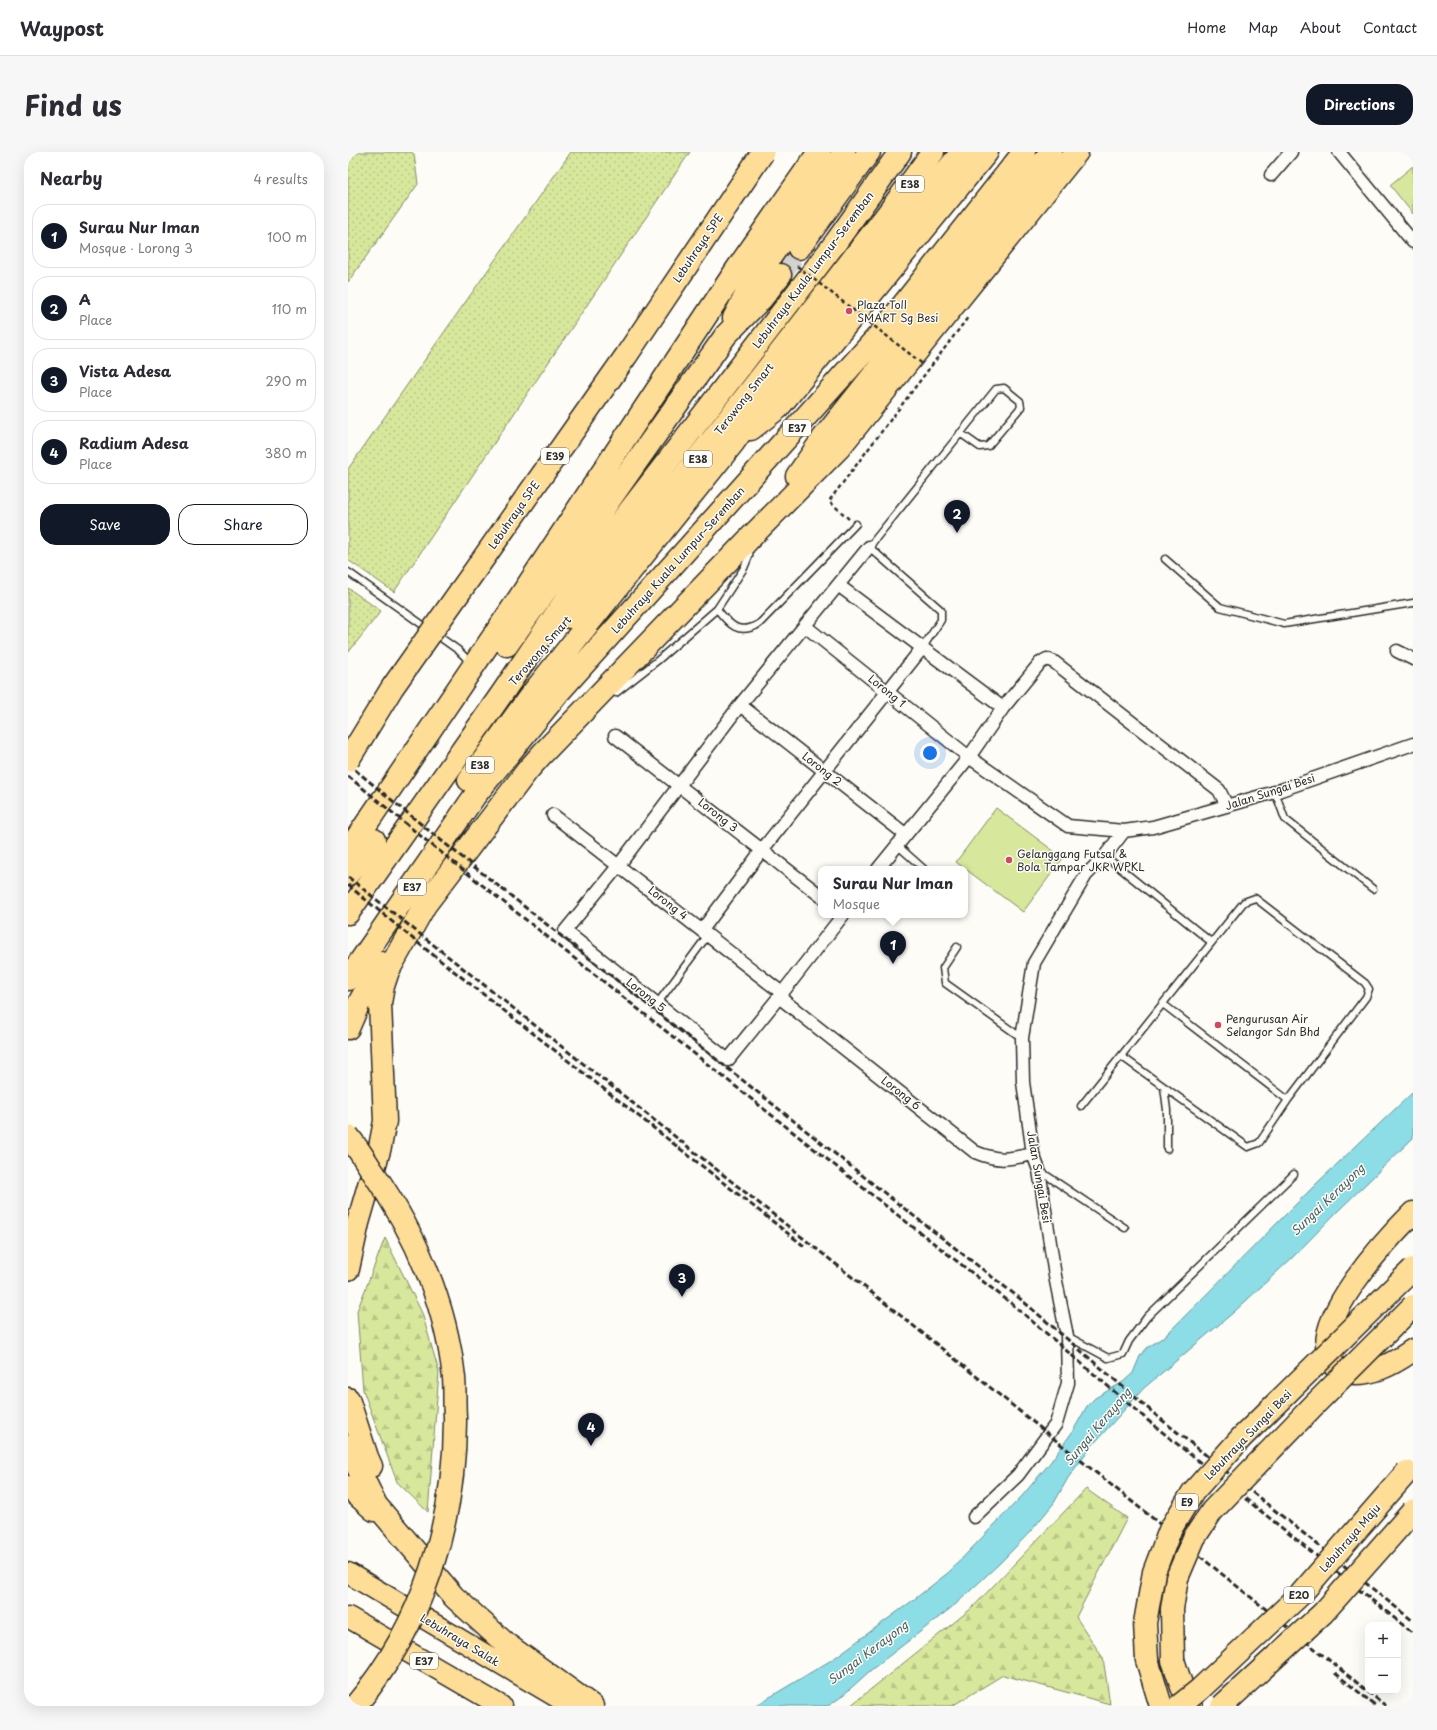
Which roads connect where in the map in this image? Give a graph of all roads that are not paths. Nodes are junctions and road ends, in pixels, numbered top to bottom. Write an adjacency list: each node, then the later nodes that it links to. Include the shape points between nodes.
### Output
1 (751, 152): 41 (highway, Lebuhraya SPE / E39, via 613,356 380,687)
2 (763, 152): 45 (highway, Lebuhraya SPE / E39, bridge, via 621,362 392,688)
3 (819, 152): 33 (highway, via 736,268)
4 (844, 152): 17 (highway, via 746,293)
5 (869, 152): 17 (highway, via 792,263)
6 (900, 152): 35 (highway, Lebuhraya Kuala Lumpur–Seremban, via 836,242 604,544)
7 (933, 152): 35 (highway, Terowong Smart / E38, via 625,552)
8 (962, 152): 19 (highway, Terowong Smart / E38, via 791,362)
9 (987, 152): 19 (highway, Terowong Smart / E38, via 778,408)
10 (1024, 152): 49 (highway, Lebuhraya Kuala Lumpur–Seremban / E37, via 880,334 558,693)
11 (1051, 152): 20 (highway, via 824,437)
12 (1077, 152): 20 (highway, via 839,448)
13 (1291, 152): 15 (street)
14 (1339, 152): 16 (street)
15 (1271, 174)
16 (1413, 242)
17 (726, 335): 62 (highway, via 571,551)
18 (960, 433): 18 (lane, via 996,389 1004,388 1020,401 1021,407 988,446 980,447); 23 (lane)
19 (733, 443): 54 (highway, Terowong Smart / E38, via 528,699 461,791)
20 (769, 519): 22 (highway)
21 (856, 524): 28 (lane, via 759,624 752,628 736,628 730,625)
22 (750, 538): 28 (lane, via 749,556 744,568); 43 (highway)
23 (869, 547): 26 (street); 30 (lane, via 941,610 941,620)
24 (1165, 559): 27 (lane, via 1220,607 1284,624)
25 (348, 572): 33 (lane, via 458,650 466,658)
26 (838, 585): 29 (street); 30 (street)
27 (1413, 603)
28 (717, 609): 36 (lane)
29 (805, 626): 34 (street, Lorong 1); 37 (street)
30 (923, 647): 34 (street); 38 (street)
31 (1397, 651): 32 (street)
32 (1413, 659)
33 (470, 672): 57 (highway)
34 (888, 691): 44 (street, Lorong 1); 46 (street)
35 (501, 696): 65 (highway, Lebuhraya Kuala Lumpur–Seremban)
36 (609, 699)
37 (740, 705): 46 (street, Lorong 2); 47 (street)
38 (1003, 708): 44 (street); 50 (street, via 1040,663 1047,660 1054,662 1219,790)
39 (574, 732): 43 (lane)
40 (615, 736): 47 (street, Lorong 3)
41 (348, 739)
42 (1413, 744): 48 (street, Jalan Sungai Besi)
43 (542, 754): 84 (highway, via 425,904 388,971 380,1003 385,1121)
44 (968, 757): 52 (street, Jalan Sungai Besi, via 1068,826); 53 (street)
45 (348, 760)
46 (825, 771): 53 (street, Lorong 2); 56 (street)
47 (680, 785): 56 (street, Lorong 3); 59 (street)
48 (1274, 792): 50 (street, Jalan Sungai Besi); 63 (lane, via 1284,819)
49 (476, 794): 54 (highway, Lebuhraya Kuala Lumpur–Seremban / E37); 74 (highway, via 470,825 377,970)
50 (1227, 806): 52 (street, Jalan Sungai Besi, via 1153,827)
51 (553, 815): 59 (street, Lorong 4)
52 (1124, 831): 58 (street, Jalan Sungai Besi)
53 (905, 834): 55 (street)
54 (446, 838): 70 (highway, Lebuhraya Kuala Lumpur–Seremban / E37)
55 (897, 845): 60 (street); 61 (lane)
56 (762, 850): 64 (street, Lorong 3); 67 (street)
57 (348, 851)
58 (1105, 856): 68 (lane); 75 (street, Jalan Sungai Besi, via 1086,875 1034,963)
59 (619, 865): 67 (street, Lorong 4); 72 (street, Lorong 5, via 565,931)
60 (880, 866)
61 (921, 866)
62 (348, 874)
63 (1373, 889)
64 (818, 894)
65 (348, 913)
66 (841, 918): 71 (street)
67 (705, 932): 71 (street, Lorong 4); 72 (lane)
68 (1211, 942): 73 (lane); 78 (lane, via 1244,902 1255,898 1365,983 1368,990 1366,997)
69 (957, 947): 75 (lane, via 943,968 945,983)
70 (348, 979)
71 (781, 995): 72 (street, Lorong 5, via 728,1060); 82 (street, Lorong 6, via 975,1152 989,1158 1005,1159)
72 (657, 1004)
73 (1163, 1004): 76 (lane); 78 (lane)
74 (348, 1028)
75 (1022, 1038): 82 (street, Jalan Sungai Besi, via 1023,1082)
76 (1121, 1056): 77 (lane); 79 (lane)
77 (1164, 1087): 78 (lane, via 1248,1147 1259,1143); 81 (lane)
78 (1288, 1100)
79 (1081, 1106)
80 (348, 1136): 104 (highway, bridge, via 391,1198 421,1258 439,1306 454,1379 455,1434 453,1473 446,1515 430,1573 412,1620 388,1661)
81 (1168, 1149)
82 (1033, 1154): 83 (street, Jalan Sungai Besi)
83 (1039, 1170): 88 (lane); 92 (street, Jalan Sungai Besi)
84 (374, 1173): 87 (highway); 89 (highway, via 358,1223)
85 (1294, 1174): 92 (lane, via 1148,1317 1123,1354 1108,1358)
86 (1413, 1213): 93 (highway, via 1393,1233 1343,1297 1332,1320 1326,1351 1340,1371 1353,1374 1376,1371)
87 (348, 1214)
88 (1125, 1228)
89 (348, 1269)
90 (1413, 1269): 106 (highway, Lebuhraya Sungai Besi / E9, bridge, via 1241,1438 1194,1492 1170,1530 1154,1572 1145,1623 1147,1660)
91 (1413, 1306): 108 (highway, E9, bridge, via 1212,1511 1194,1538 1177,1578 1172,1609 1173,1660)
92 (1067, 1336): 99 (street, Jalan Sungai Besi, via 1068,1383 1056,1424 1018,1475)
93 (1413, 1350)
94 (348, 1399): 100 (highway, via 367,1457)
95 (348, 1447): 100 (highway, via 376,1505)
96 (1413, 1466): 107 (highway, Lebuhraya Maju / E20, bridge, via 1300,1595)
97 (348, 1487): 100 (highway)
98 (1413, 1511): 109 (highway, E20, bridge, via 1324,1613)
99 (974, 1517)
100 (404, 1538): 103 (highway, via 454,1597 506,1644)
101 (348, 1573): 103 (highway, Lebuhraya Salak, via 496,1661)
102 (348, 1617): 105 (highway, E37)
103 (583, 1705)
104 (355, 1706)
105 (501, 1706)
106 (1161, 1706)
107 (1179, 1706)
108 (1191, 1706)
109 (1222, 1706)

